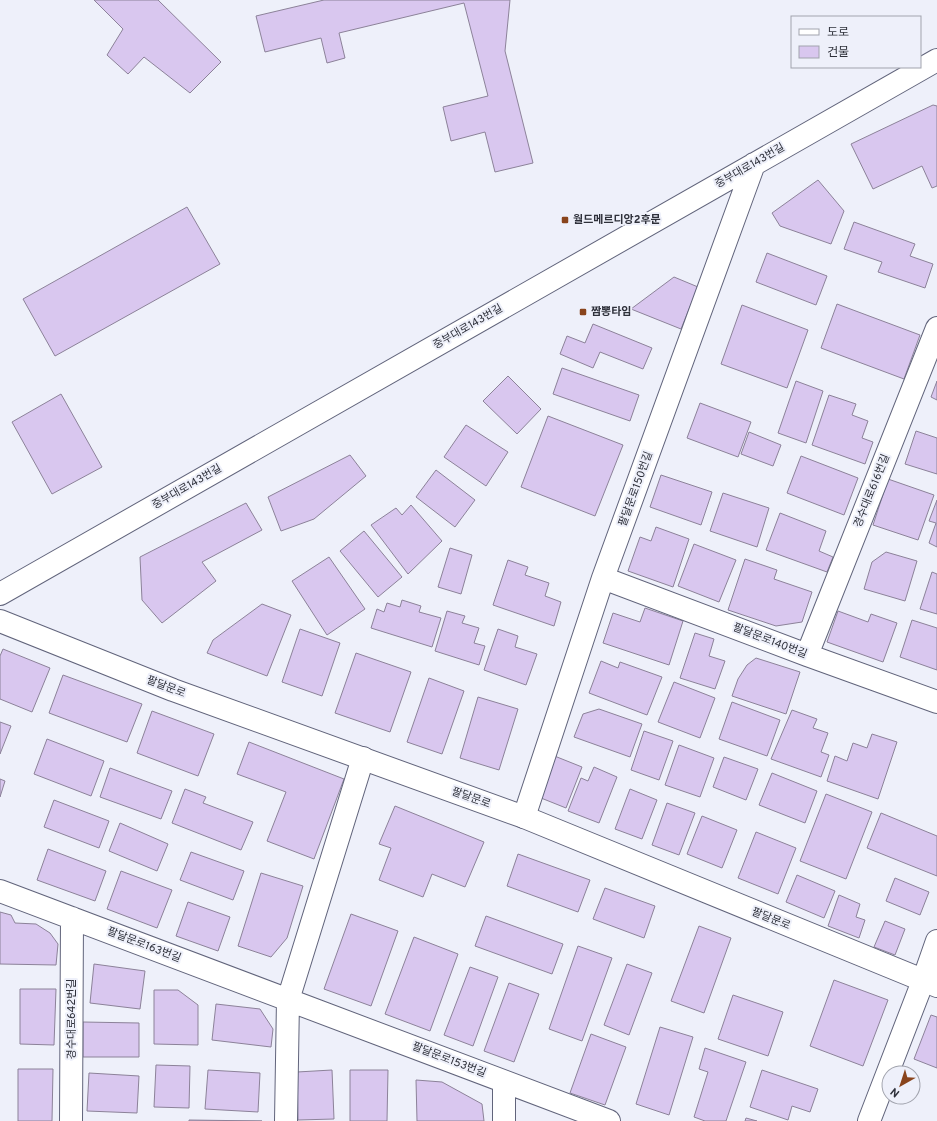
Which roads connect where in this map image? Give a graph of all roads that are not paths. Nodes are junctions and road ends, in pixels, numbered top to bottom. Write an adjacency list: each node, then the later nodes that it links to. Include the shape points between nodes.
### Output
1 (937, 60): 2 (street, 중부대로143번길)
2 (754, 164): 4 (street, 팔달문로150번길); 5 (street, 중부대로143번길)
3 (937, 328): 7 (street, 경수대로616번길)
4 (603, 578): 7 (street, 팔달문로140번길); 10 (street, 팔달문로150번길)
5 (0, 594)
6 (0, 621): 9 (street, 팔달문로, via 173,690)
7 (807, 655): 8 (street, 팔달문로140번길)
8 (937, 702)
9 (363, 758): 10 (street, 팔달문로); 15 (street)
10 (524, 817): 14 (street, 팔달문로)
11 (0, 891): 12 (street, 팔달문로163번길)
12 (72, 918): 15 (street, 팔달문로163번길); 17 (street, 경수대로642번길)
13 (937, 941): 14 (street)
14 (930, 983): 21 (street)
15 (288, 1000): 16 (street, 팔달문로153번길); 18 (street)
16 (504, 1082): 19 (street); 20 (street, 팔달문로153번길)
17 (72, 1121)
18 (286, 1121)
19 (504, 1121)
20 (609, 1121)
21 (869, 1121)

